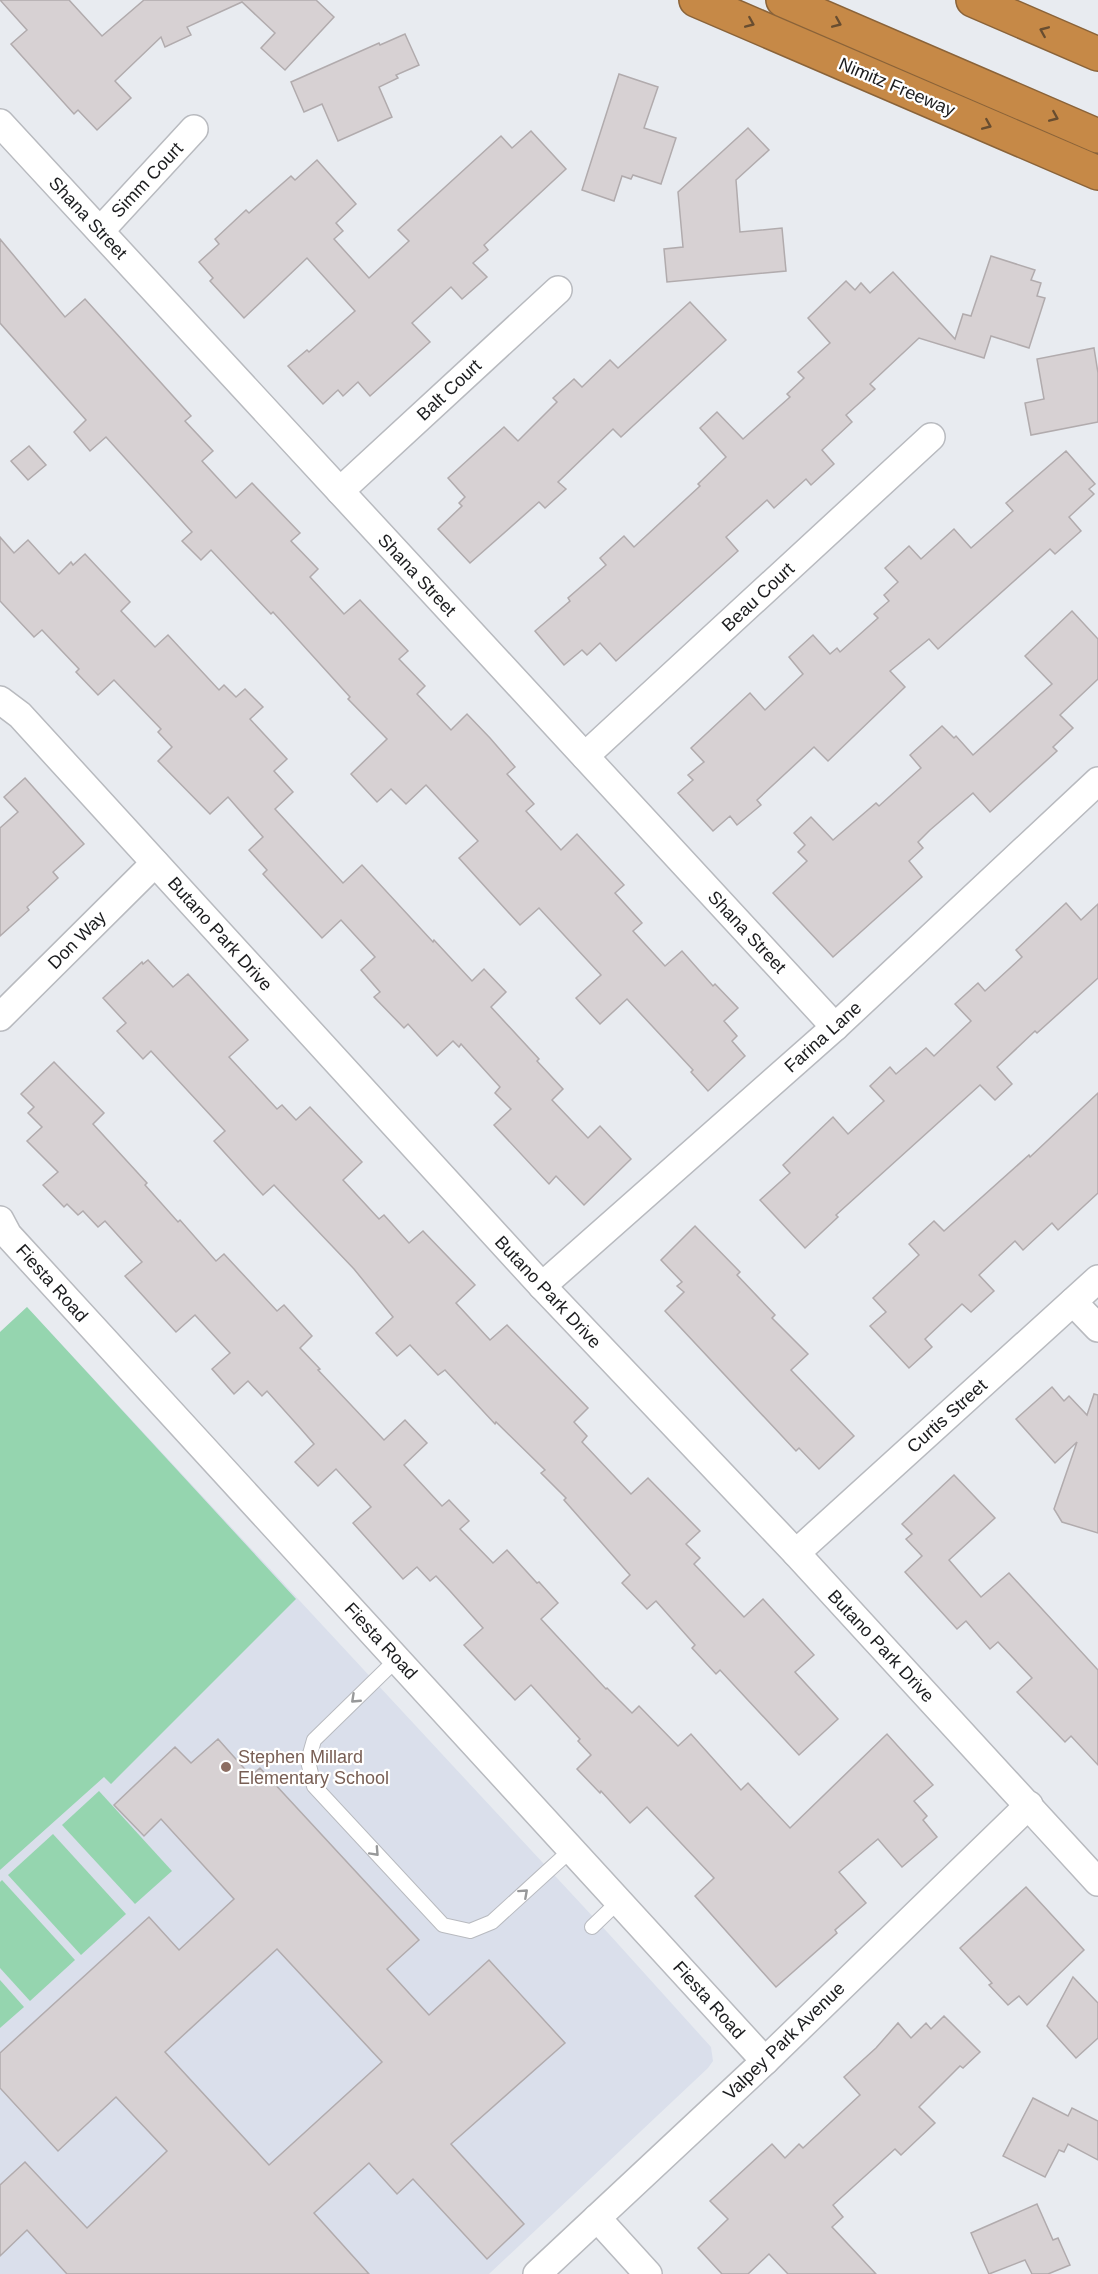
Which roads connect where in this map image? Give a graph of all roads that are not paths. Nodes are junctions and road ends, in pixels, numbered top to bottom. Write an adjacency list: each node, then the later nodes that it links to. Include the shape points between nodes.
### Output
1 (696, 0): 8 (highway, Nimitz Freeway, one-way to 8)
2 (783, 0): 7 (highway, one-way to 7)
3 (973, 0): 4 (highway, one-way to 3)
4 (1098, 54)
5 (0, 123): 9 (street, Shana Street)
6 (194, 129): 9 (street, Simm Court)
7 (1098, 136)
8 (1098, 173)
9 (99, 231): 12 (street, Shana Street)
10 (558, 290): 12 (street, Balt Court)
11 (932, 437): 14 (street, Beau Court)
12 (340, 491): 14 (street, Shana Street)
13 (0, 700): 16 (street, Butano Park Drive, via 20,715)
14 (585, 756): 18 (street, Shana Street)
15 (1098, 781): 18 (street, Farina Lane)
16 (155, 863): 17 (street, Don Way); 21 (street, Butano Park Drive)
17 (0, 1017)
18 (835, 1027): 21 (street, Farina Lane)
19 (0, 1220): 25 (street, Fiesta Road, via 8,1235)
20 (1098, 1279): 22 (street, Curtis Street)
21 (542, 1286): 24 (street, Butano Park Drive)
22 (1073, 1302): 23 (street); 24 (street, Curtis Street)
23 (1098, 1328)
24 (796, 1552): 26 (street, Butano Park Drive)
25 (397, 1659): 27 (street, Fiesta Road); 27 (lane, one-way to 27, via 314,1740 308,1761 314,1786 443,1925 470,1931 492,1922)
26 (1029, 1805): 28 (street, Butano Park Drive); 31 (street, Valpey Park Avenue)
27 (572, 1849): 29 (street, Fiesta Road)
28 (1098, 1882)
29 (619, 1901): 30 (lane); 31 (street, Fiesta Road)
30 (592, 1927)
31 (765, 2061): 32 (street, Valpey Park Avenue)
32 (597, 2218): 33 (street, Valpey Park Avenue); 34 (street)
33 (537, 2274)
34 (648, 2274)

